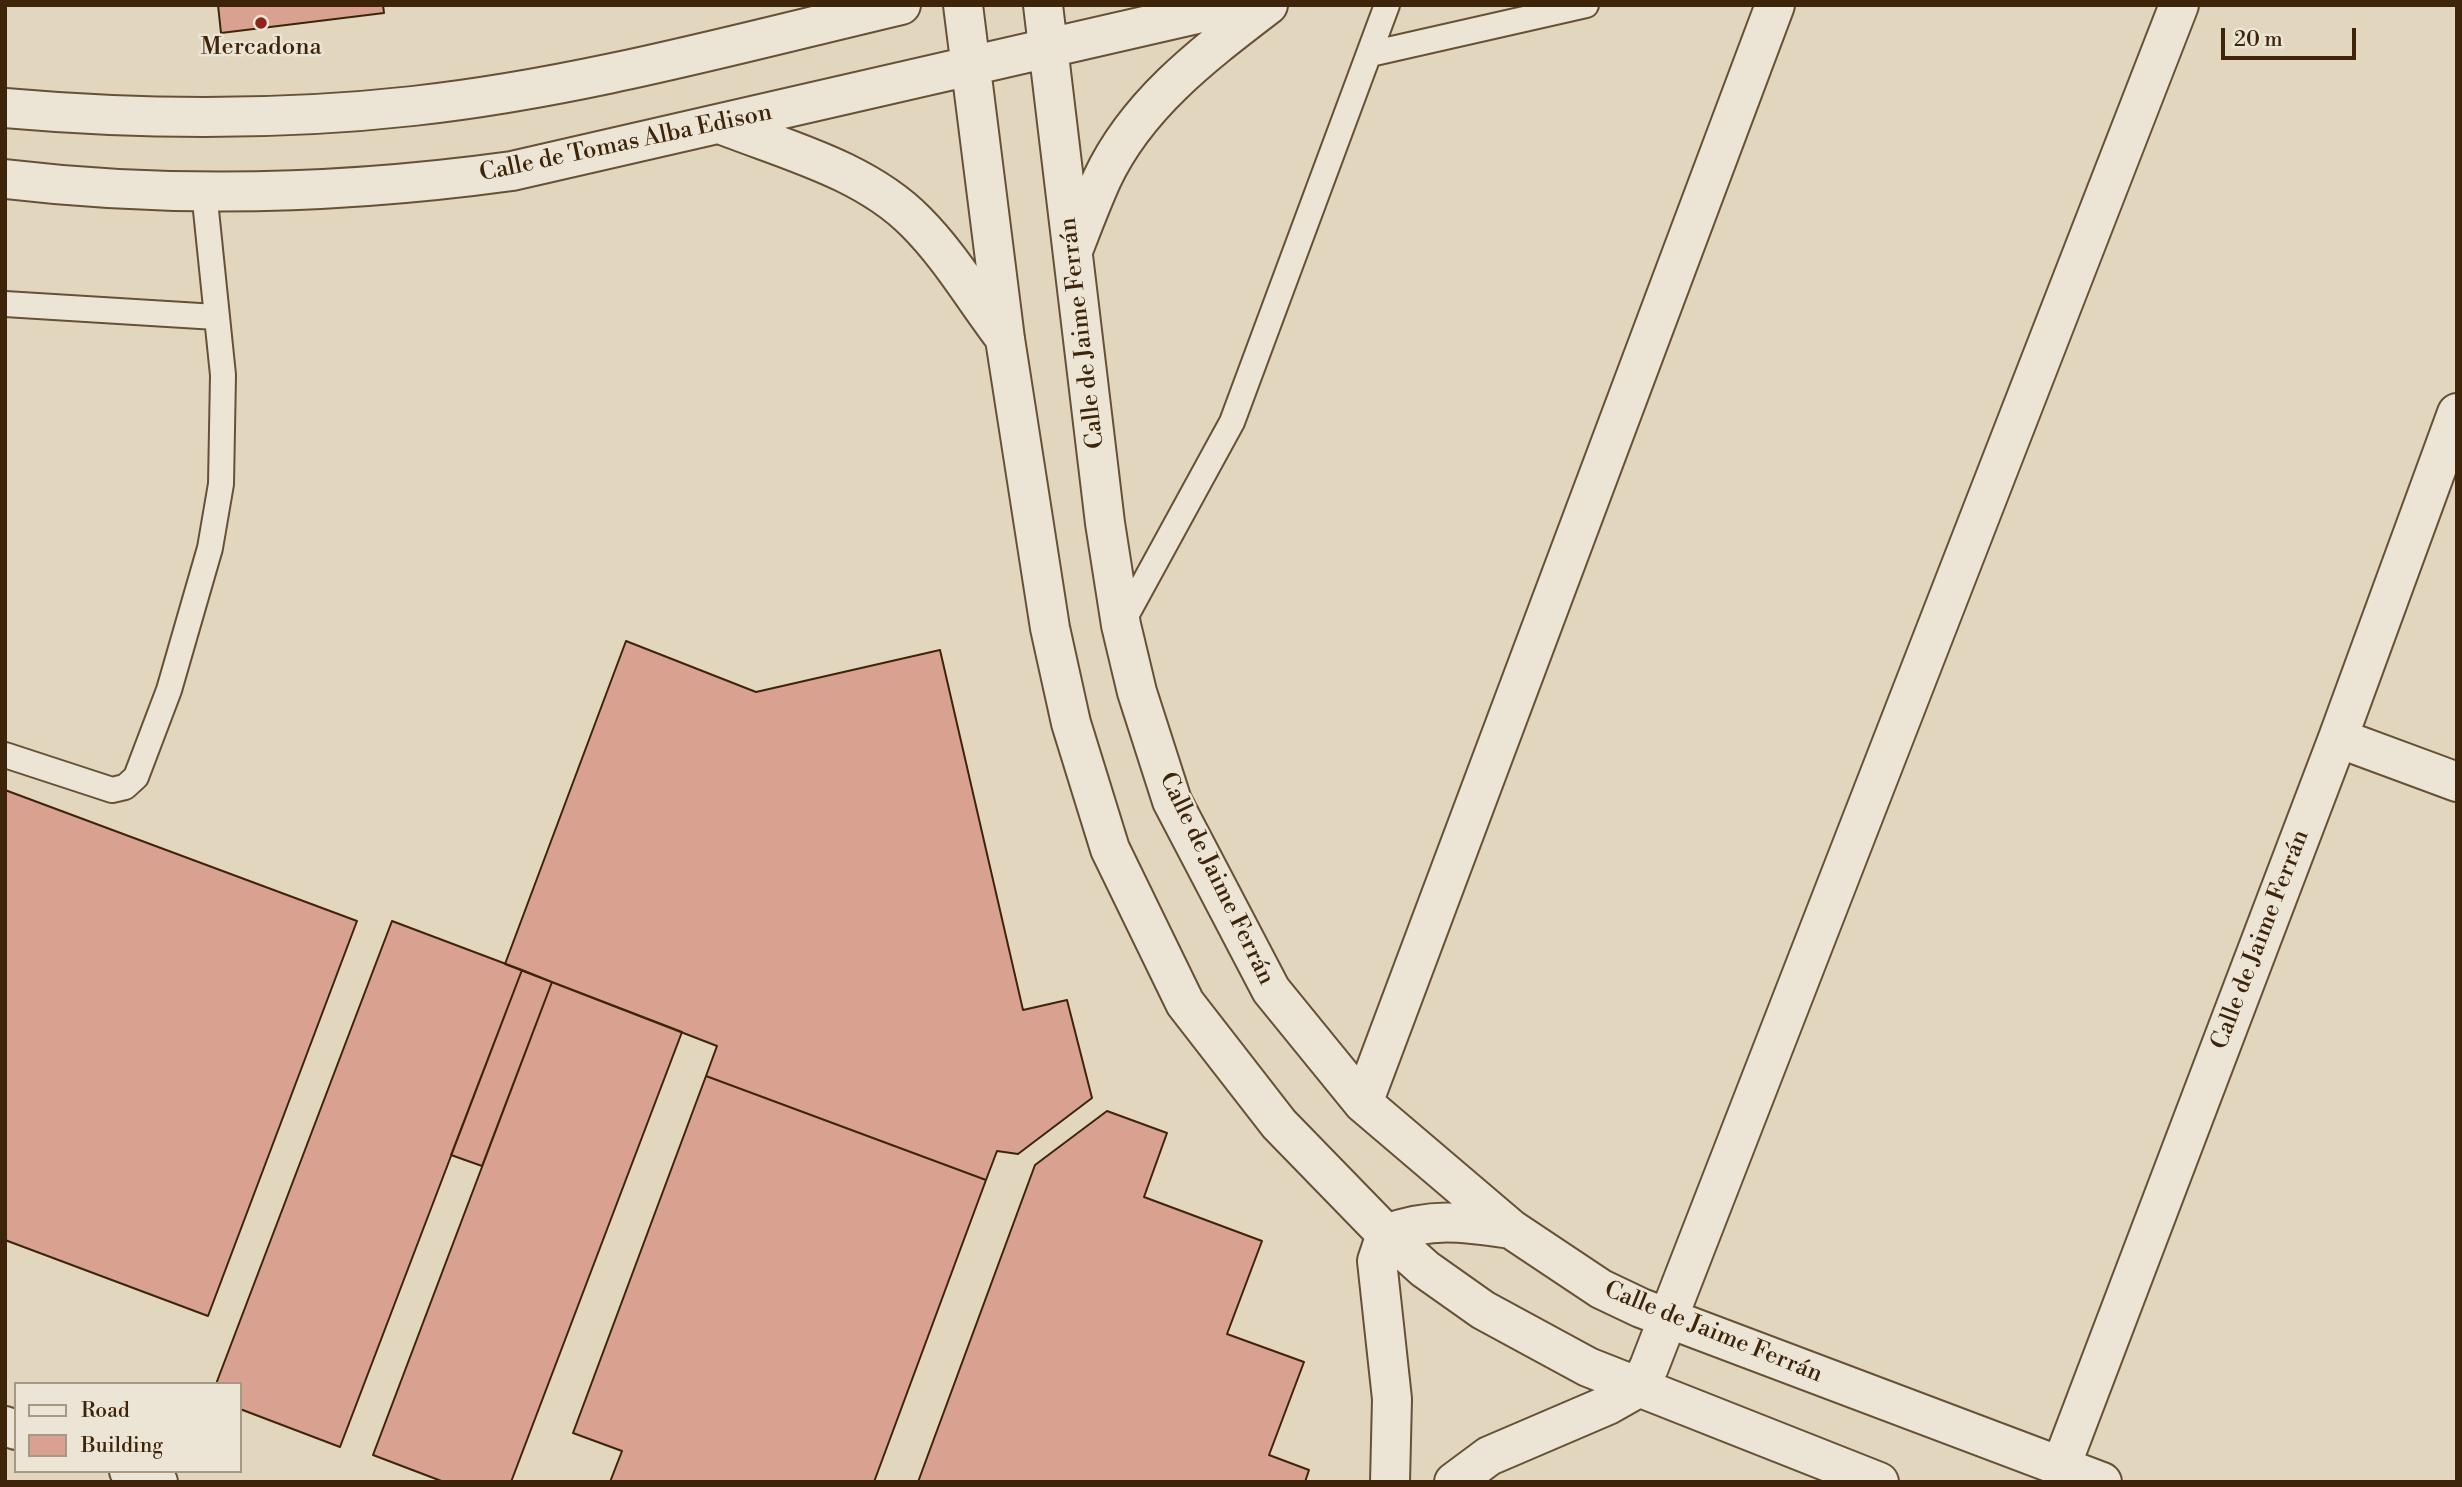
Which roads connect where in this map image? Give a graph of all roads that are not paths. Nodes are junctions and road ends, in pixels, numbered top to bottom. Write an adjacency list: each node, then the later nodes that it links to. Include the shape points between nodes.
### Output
1 (793, 5): 11 (street)
2 (901, 5): 11 (street)
3 (963, 5): 14 (street)
4 (1043, 5): 12 (street, Calle de Jaime Ferrán)
5 (1236, 5): 12 (street, Calle de Tomas Alba Edison)
6 (1268, 5): 19 (street, via 1173,83 1146,112 1103,177)
7 (1387, 5): 13 (lane)
8 (1586, 5): 13 (lane)
9 (1775, 5): 28 (street)
10 (2179, 5): 31 (street)
11 (723, 48): 15 (street, via 414,106 195,119)
12 (1048, 48): 14 (street, Calle de Tomas Alba Edison); 19 (street, Calle de Jaime Ferrán)
13 (1370, 54): 24 (lane, via 1232,422)
14 (971, 67): 16 (street, Calle de Tomas Alba Edison); 22 (street)
15 (5, 108)
16 (720, 124): 18 (street, Calle de Tomas Alba Edison, via 597,154 461,178 283,191); 22 (street, via 841,173 898,207 933,241)
17 (5, 179): 18 (street, Calle de Tomas Alba Edison, via 60,186)
18 (205, 191): 21 (lane)
19 (1073, 250): 24 (street, Calle de Jaime Ferrán)
20 (5, 304): 21 (lane)
21 (216, 317): 26 (lane, via 224,410 216,519 169,690 136,777 125,787 112,790)
22 (1005, 339): 30 (street, via 1049,628 1070,723 1110,849 1185,1003 1279,1124)
23 (2457, 413): 25 (street, Calle de Jaime Ferrán)
24 (1121, 625): 28 (street, Calle de Jaime Ferrán, via 1156,755 1203,865 1271,990)
25 (2338, 738): 27 (street); 33 (street, Calle de Jaime Ferrán)
26 (5, 755)
27 (2457, 782)
28 (1363, 1103): 29 (street, Calle de Jaime Ferrán)
29 (1511, 1229): 30 (street, via 1453,1221 1415,1223); 31 (street, Calle de Jaime Ferrán, via 1601,1289)
30 (1386, 1234): 32 (street, via 1483,1310 1537,1342); 36 (street, via 1377,1261 1392,1399)
31 (1669, 1319): 32 (street); 33 (street, Calle de Jaime Ferrán)
32 (1638, 1388): 37 (street, via 1489,1456); 38 (street)
33 (2061, 1466): 39 (street, Calle de Jaime Ferrán)
34 (134, 1473): 35 (street)
35 (158, 1482)
36 (1390, 1482)
37 (1454, 1482)
38 (1880, 1482)
39 (2102, 1482)

